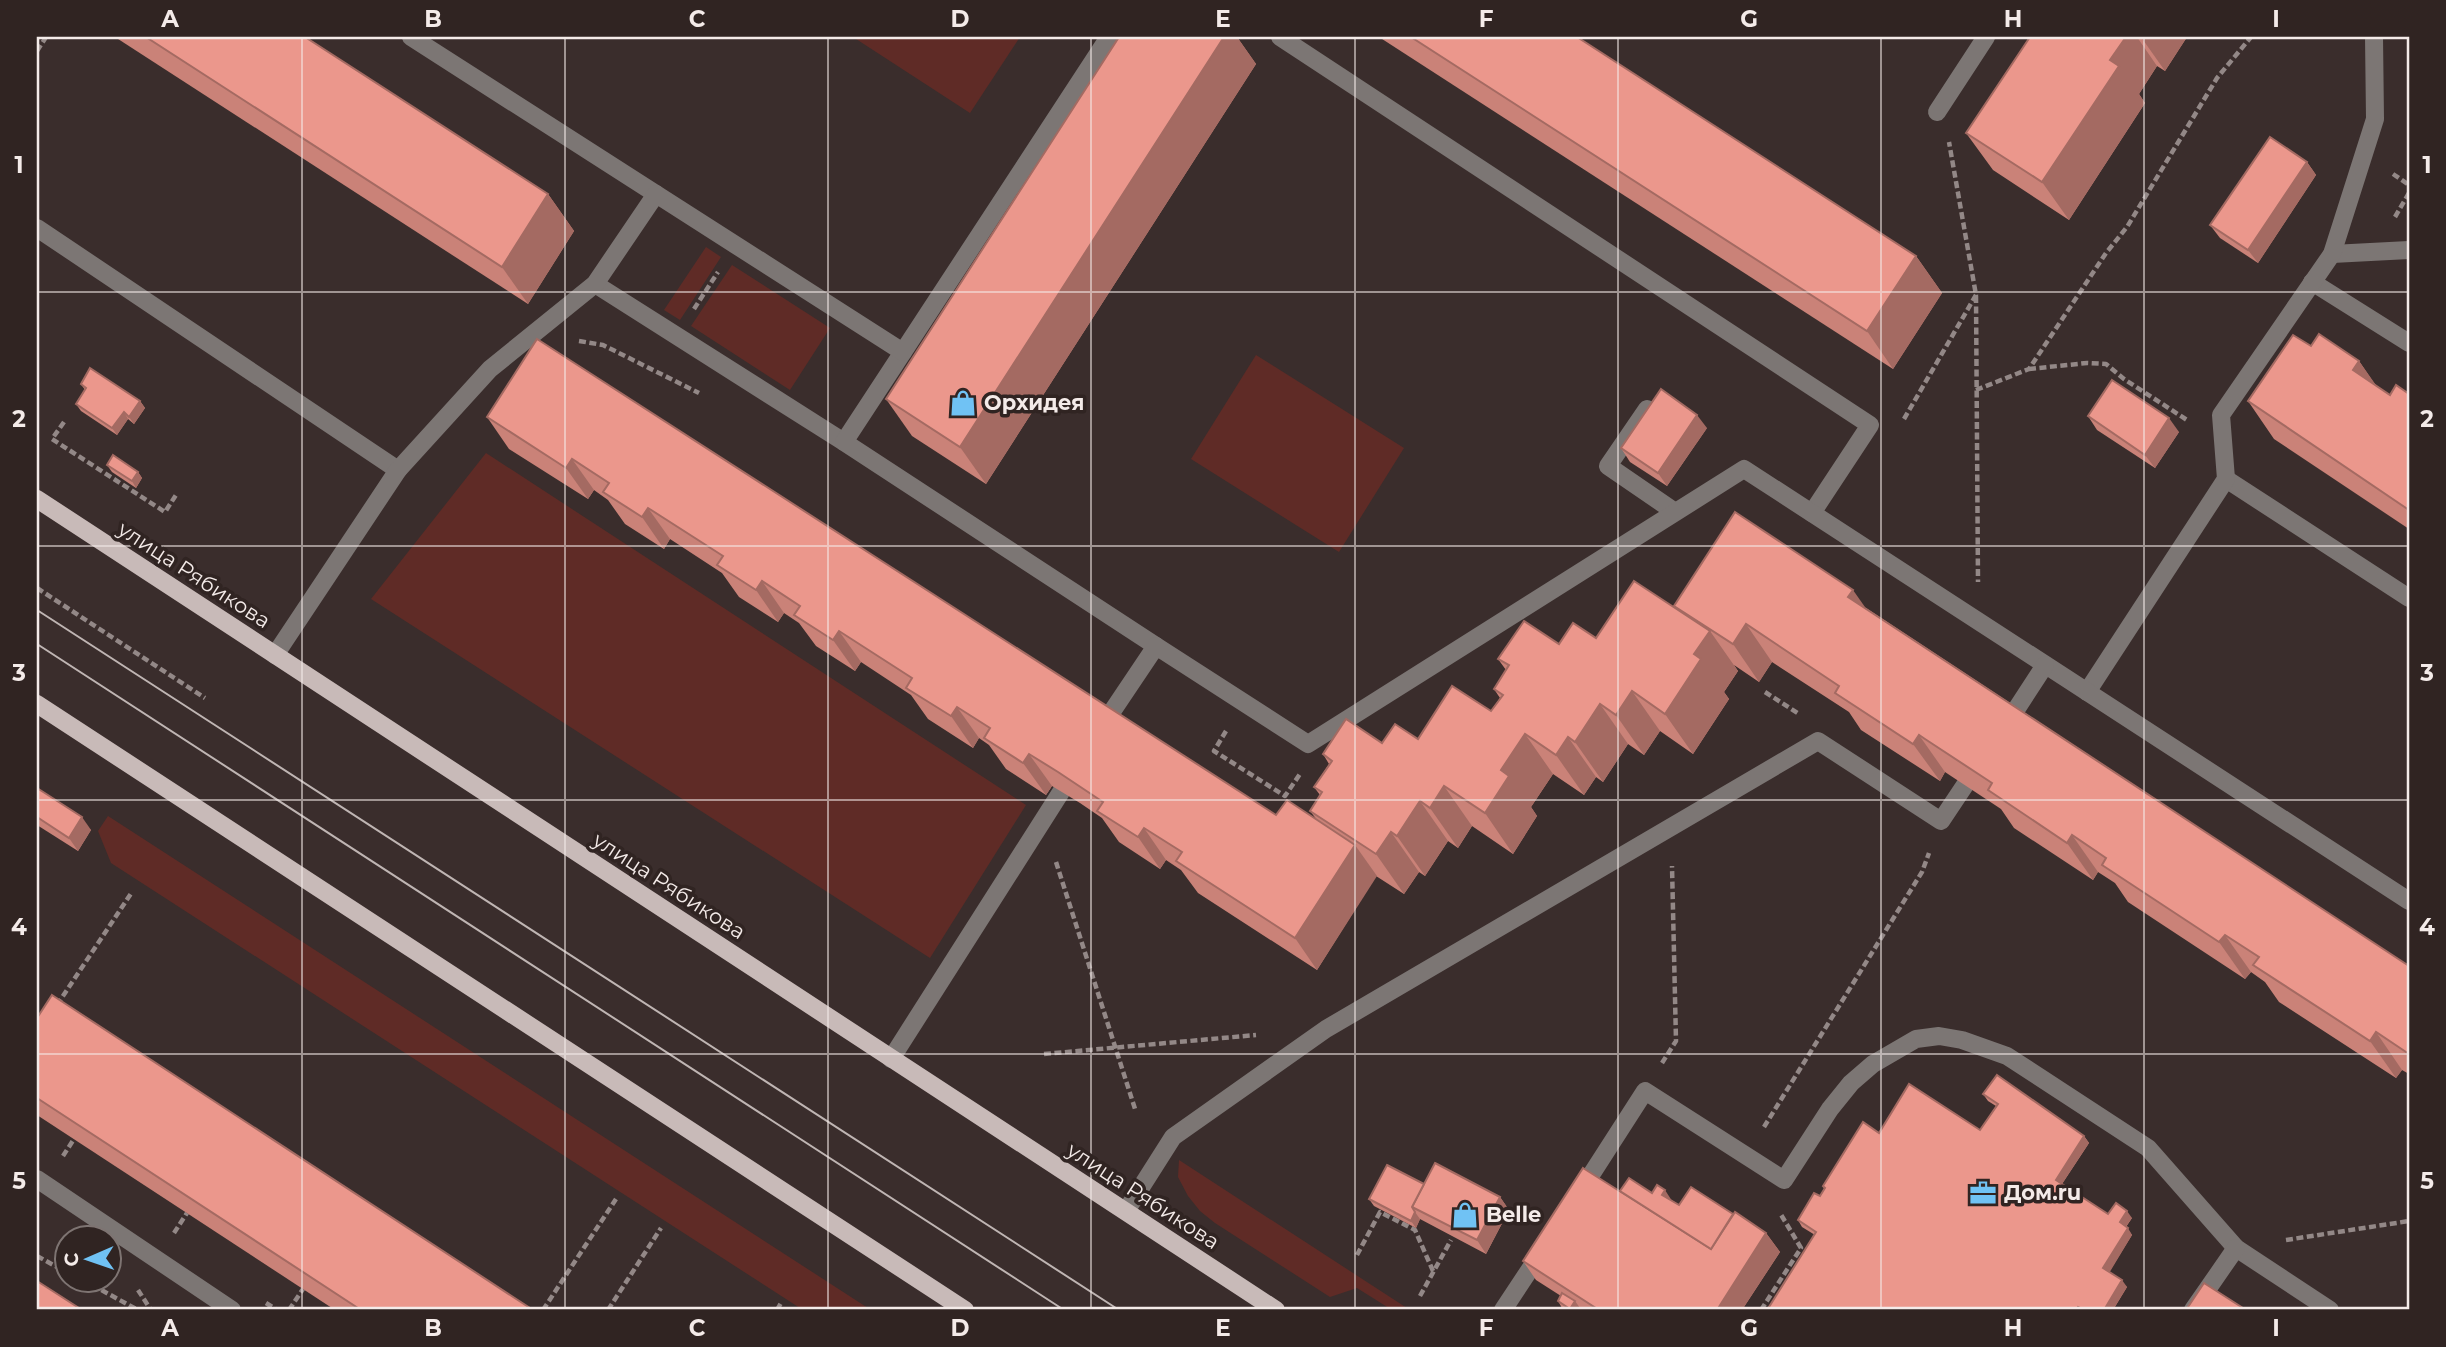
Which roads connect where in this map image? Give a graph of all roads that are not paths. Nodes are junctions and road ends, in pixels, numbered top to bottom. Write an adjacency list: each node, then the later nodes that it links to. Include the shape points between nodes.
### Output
1 (411, 37): 7 (lane)
2 (1109, 37): 14 (lane)
3 (1280, 37): 21 (lane, via 1870,425)
4 (1986, 37): 6 (lane)
5 (2374, 37): 10 (lane, via 2375,119)
6 (1937, 112)
7 (656, 194): 12 (lane); 14 (lane)
8 (37, 228): 17 (lane)
9 (2409, 250): 10 (lane)
10 (2332, 254): 11 (lane)
11 (2312, 282): 13 (lane); 18 (lane, via 2221,415)
12 (595, 284): 16 (lane); 17 (lane, via 491,369)
13 (2409, 343)
14 (903, 352): 16 (lane)
15 (1647, 409): 20 (lane, via 1608,466)
16 (844, 442): 23 (lane)
17 (398, 470): 24 (lane)
18 (2225, 479): 22 (lane); 26 (lane)
19 (37, 499): 24 (main road, улица Рябикова)
20 (1675, 512): 21 (lane, via 1744,469); 23 (lane, via 1308,744)
21 (1812, 513): 25 (lane)
22 (2409, 598)
23 (1156, 646): 28 (lane)
24 (275, 655): 33 (main road, улица Рябикова)
25 (2045, 665): 26 (lane); 29 (lane)
26 (2087, 692): 32 (lane)
27 (37, 704): 40 (main road)
28 (1105, 722)
29 (2008, 722)
30 (1965, 785): 36 (lane, via 1941,821 1818,741 1315,1037 1173,1137)
31 (1061, 792): 33 (lane)
32 (2409, 901)
33 (891, 1059): 36 (main road, улица Рябикова)
34 (37, 1180): 39 (lane)
35 (1570, 1206): 38 (lane, via 1645,1091 1784,1180 1851,1083 1916,1039 1939,1036 2007,1056 2148,1148)
36 (1126, 1211): 41 (main road, улица Рябикова)
37 (1548, 1241): 42 (lane)
38 (2236, 1248): 43 (lane); 44 (lane)
39 (232, 1310)
40 (965, 1310)
41 (1276, 1310)
42 (1503, 1310)
43 (2193, 1310)
44 (2330, 1310)

